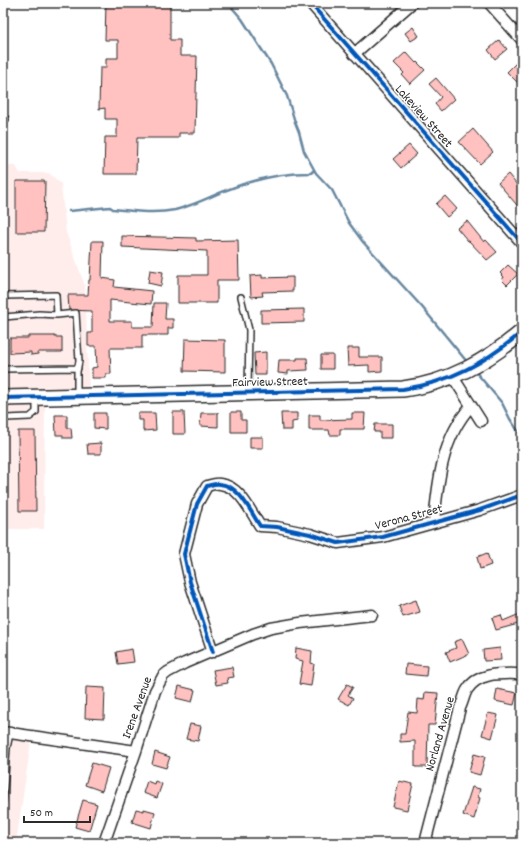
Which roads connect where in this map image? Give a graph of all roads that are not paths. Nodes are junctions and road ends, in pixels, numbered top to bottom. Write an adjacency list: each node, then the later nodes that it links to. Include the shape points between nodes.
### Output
1 (310, 3): 5 (street, Lakeview Street)
2 (412, 3): 5 (street)
3 (489, 3): 4 (street)
4 (522, 40)
5 (354, 54): 6 (street, Lakeview Street)
6 (522, 243)
7 (3, 296): 9 (lane, via 56,295)
8 (241, 297): 15 (lane, via 249,330)
9 (57, 314): 10 (lane); 13 (lane, via 76,313)
10 (3, 318)
11 (522, 332): 14 (street, Fairview Street, via 489,358)
12 (3, 367): 13 (lane)
13 (78, 368): 16 (lane)
14 (453, 376): 15 (street, Fairview Street, via 421,386 396,390); 19 (street)
15 (248, 393): 16 (street, Fairview Street)
16 (77, 397): 18 (street, Fairview Street)
17 (3, 398): 18 (street, Fairview Street)
18 (36, 398): 21 (lane, via 36,412 30,417 6,418)
19 (471, 406): 20 (street); 23 (street, via 456,428 446,450 438,480)
20 (481, 420)
21 (3, 421)
22 (522, 495): 23 (street, Verona Street, via 480,510)
23 (434, 522): 25 (street, Verona Street, via 383,537 338,543 310,534 260,526 240,495 230,486 207,486 197,504 184,554 190,582)
24 (372, 615): 25 (street, Irene Avenue, via 271,628)
25 (213, 652): 28 (street, Irene Avenue, via 185,663 163,676 155,691)
26 (522, 674): 32 (street, Norland Avenue, via 489,675 480,678 468,689 460,708)
27 (7, 733): 28 (street); 29 (lane)
28 (136, 750): 31 (street, Irene Avenue)
29 (5, 754): 30 (lane)
30 (3, 801)
31 (104, 843)
32 (425, 843)

